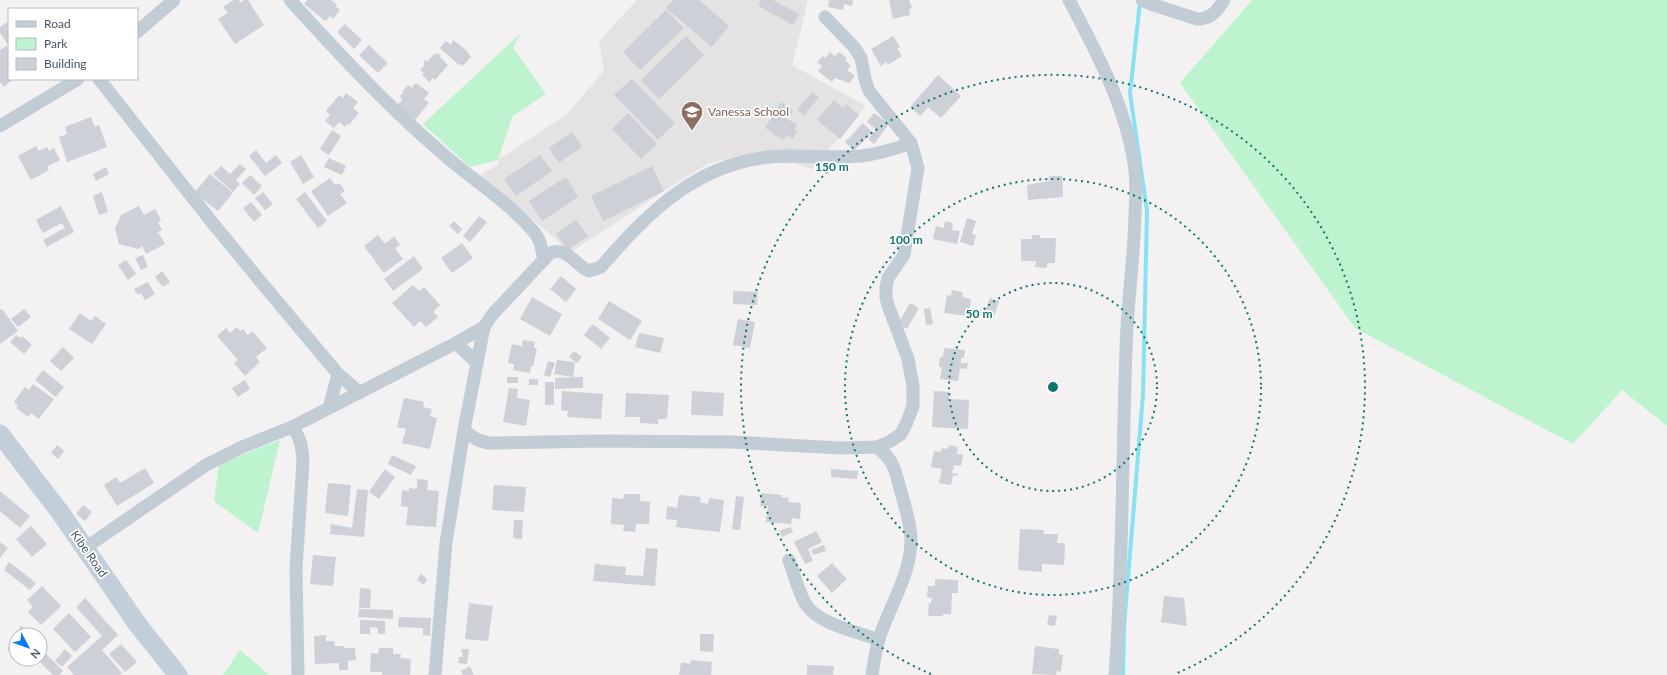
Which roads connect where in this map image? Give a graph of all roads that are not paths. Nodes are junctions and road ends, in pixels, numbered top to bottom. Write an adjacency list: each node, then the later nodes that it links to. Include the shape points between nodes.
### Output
1 (174, 0): 7 (street)
2 (290, 0): 12 (street, via 366,83 402,118 518,215 536,234)
3 (1069, 0): 30 (street, via 1113,90 1134,164 1136,210 1126,349 1121,598)
4 (1142, 0): 5 (street, via 1197,19 1213,15)
5 (1224, 0)
6 (825, 17): 11 (street, via 854,47 861,58 869,91)
7 (138, 31)
8 (76, 80): 10 (street)
9 (100, 80): 16 (street, via 211,221)
10 (0, 126)
11 (911, 143): 12 (street, via 889,151 861,156 783,156 726,167 698,178 654,210 596,270 589,271 581,267 560,251 550,253); 22 (street, via 918,168 917,184 910,210 906,248 888,278 886,298 908,359 913,386 913,406 901,434)
12 (544, 260): 13 (street, via 492,315)
13 (484, 327): 14 (street); 15 (street)
14 (456, 343): 15 (street); 17 (street)
15 (477, 363): 20 (street)
16 (338, 374): 17 (street); 18 (street)
17 (360, 393): 18 (street)
18 (329, 408): 19 (street)
19 (292, 427): 23 (street, via 206,465); 27 (street, via 302,444 303,461 296,568)
20 (464, 430): 22 (street, via 483,443 732,442 818,448); 28 (street, via 446,543)
21 (0, 436): 23 (street, Kibe Road)
22 (877, 447): 25 (street, via 891,460 911,537 903,580)
23 (85, 548): 26 (street, Kibe Road, via 138,625)
24 (788, 560): 25 (street, via 800,593 813,613 824,620)
25 (878, 640): 29 (street)
26 (178, 675)
27 (298, 675)
28 (435, 675)
29 (872, 675)
30 (1115, 675)

